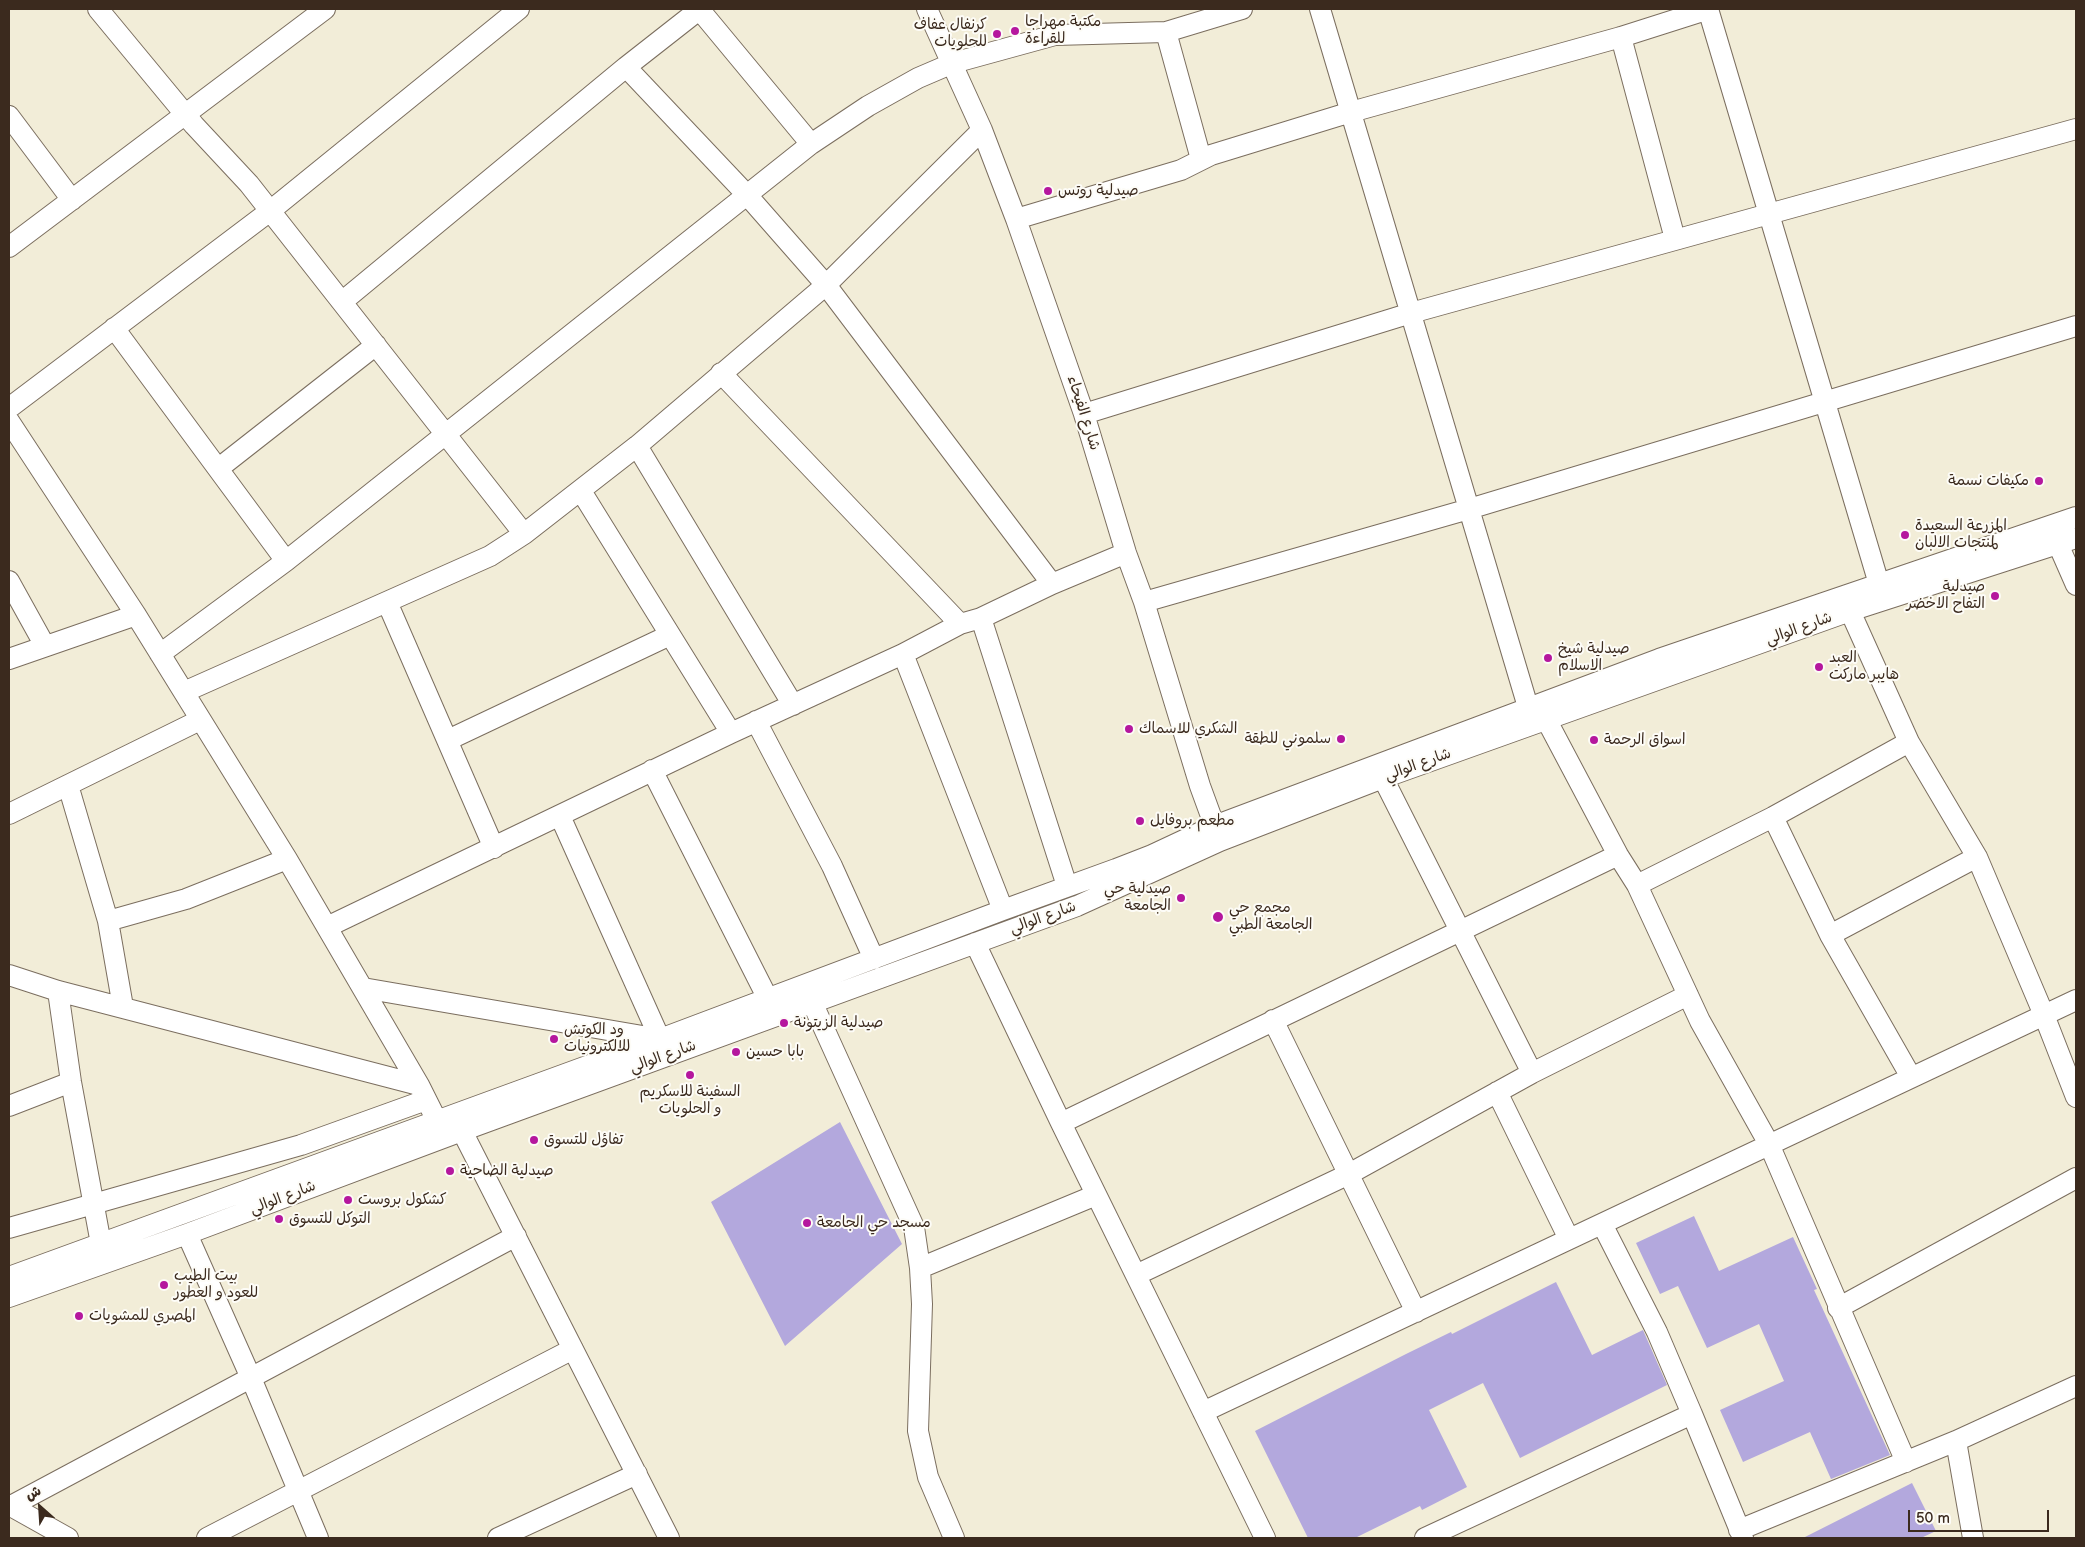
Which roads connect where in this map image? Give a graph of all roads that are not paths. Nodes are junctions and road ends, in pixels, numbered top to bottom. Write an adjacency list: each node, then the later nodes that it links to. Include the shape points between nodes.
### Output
1 (98, 9): 14 (street)
2 (325, 9): 14 (street)
3 (518, 9): 22 (street)
4 (700, 9): 12 (street); 18 (street)
5 (927, 9): 11 (street, شارع الفيحاء)
6 (1242, 9): 9 (street)
7 (1320, 9): 13 (street)
8 (1709, 9): 10 (street); 23 (street)
9 (1166, 32): 11 (street, via 1055,35); 19 (street)
10 (1621, 37): 13 (street); 25 (street)
11 (953, 63): 17 (street, شارع الفيحاء); 18 (street, via 868,106)
12 (626, 67): 20 (street); 28 (street)
13 (1352, 112): 19 (street); 29 (street)
14 (185, 113): 21 (street); 22 (street)
15 (9, 116): 21 (street)
16 (2076, 129): 23 (street)
17 (982, 130): 24 (street, شارع الفيحاء); 27 (street)
18 (811, 144): 20 (street)
19 (1201, 159): 24 (street, via 1180,170)
20 (748, 195): 27 (street); 38 (street)
21 (72, 200): 26 (street)
22 (270, 210): 28 (street); 31 (street)
23 (1769, 214): 25 (street); 34 (street)
24 (1016, 219): 36 (street, شارع الفيحاء)
25 (1675, 239): 29 (street)
26 (9, 247)
27 (826, 285): 33 (street); 49 (street)
28 (343, 302): 32 (street)
29 (1411, 313): 36 (street); 42 (street)
30 (2076, 326): 34 (street)
31 (114, 328): 35 (street); 40 (street)
32 (376, 345): 38 (street); 40 (street)
33 (721, 372): 39 (street); 57 (street)
34 (1825, 401): 42 (street); 50 (street)
35 (9, 408)
36 (1084, 414): 46 (street, شارع الفيحاء)
37 (9, 421): 55 (street)
38 (447, 434): 44 (street); 47 (street)
39 (636, 446): 41 (street); 64 (street)
40 (219, 468): 47 (street)
41 (581, 491): 44 (street); 58 (street)
42 (1469, 509): 53 (street); 65 (street)
43 (2076, 517): 50 (street, شارع الوالي)
44 (524, 534): 52 (street, via 490,556)
45 (2067, 541): 51 (street); 54 (street, شارع الوالي)
46 (1126, 553): 49 (street); 53 (street, شارع الفيحاء)
47 (286, 561): 60 (street)
48 (9, 581): 59 (street)
49 (1052, 584): 56 (street)
50 (1879, 584): 65 (street, شارع الوالي, via 1658,659)
51 (2076, 585)
52 (387, 602): 63 (street); 70 (street)
53 (1144, 602): 78 (street, شارع الفيحاء)
54 (1850, 611): 66 (street, شارع الوالي); 71 (street)
55 (136, 615): 59 (street); 60 (street)
56 (981, 618): 57 (street); 84 (street)
57 (960, 624): 61 (street)
58 (670, 635): 69 (street); 70 (street)
59 (44, 646): 62 (street)
60 (160, 654): 63 (street)
61 (903, 654): 64 (street); 85 (street)
62 (9, 659)
63 (184, 692): 67 (street)
64 (793, 705): 68 (street)
65 (1528, 708): 78 (street, شارع الوالي)
66 (1546, 719): 73 (street, شارع الوالي); 80 (street)
67 (200, 720): 74 (street); 82 (street)
68 (756, 721): 69 (street); 91 (street, via 832,866)
69 (730, 733): 72 (street)
70 (448, 740): 79 (street)
71 (1909, 742): 77 (street); 81 (street)
72 (652, 770): 76 (street); 96 (street)
73 (1383, 778): 78 (street, شارع الوالي); 88 (street)
74 (68, 784): 75 (street); 86 (street)
75 (9, 814)
76 (560, 816): 79 (street); 102 (street)
77 (1773, 817): 83 (street); 89 (street)
78 (1217, 833): 84 (street, شارع الوالي); 90 (street, شارع الوالي, via 1077,906)
79 (494, 848): 87 (street)
80 (1618, 855): 83 (street); 88 (street)
81 (1977, 857): 89 (street); 100 (street)
82 (287, 859): 86 (street, via 186,899); 87 (street)
83 (1637, 885): 95 (street)
84 (1067, 886): 85 (street, شارع الوالي)
85 (1003, 910): 91 (street, شارع الوالي)
86 (108, 922): 99 (street)
87 (327, 927): 93 (street)
88 (1460, 930): 101 (street); 103 (street)
89 (1830, 935): 104 (street)
90 (975, 943): 98 (street, شارع الوالي); 111 (street)
91 (874, 959): 96 (street, شارع الوالي)
92 (9, 975): 94 (street)
93 (363, 988): 102 (street); 107 (street)
94 (58, 991): 99 (street); 105 (street)
95 (1688, 995): 103 (street); 113 (street)
96 (768, 999): 102 (street, شارع الوالي)
97 (2076, 1000): 100 (street)
98 (812, 1002): 112 (street, شارع الوالي); 124 (street, via 914,1227)
99 (123, 1007): 107 (street)
100 (2044, 1015): 104 (street); 108 (street)
101 (1273, 1020): 111 (street); 114 (street)
102 (660, 1039): 110 (street, شارع الوالي)
103 (1532, 1073): 106 (street)
104 (1912, 1077): 113 (street)
105 (71, 1082): 109 (street); 117 (street)
106 (1498, 1092): 114 (street); 122 (street)
107 (423, 1093): 110 (street); 117 (street, via 301,1145)
108 (2076, 1097)
109 (9, 1106)
110 (437, 1121): 123 (street, شارع الوالي)
111 (1061, 1123): 116 (street)
112 (462, 1131): 120 (street, شارع الوالي); 121 (street)
113 (1769, 1144): 118 (street); 128 (street)
114 (1349, 1174): 125 (street); 129 (street)
115 (2076, 1178): 128 (street)
116 (1096, 1194): 124 (street); 125 (street)
117 (93, 1205): 119 (street); 123 (street)
118 (1602, 1224): 122 (street); 134 (street, via 1657,1332)
119 (9, 1228)
120 (187, 1234): 127 (street, شارع الوالي); 131 (street)
121 (516, 1236): 130 (street); 131 (street)
122 (1569, 1239): 129 (street)
123 (101, 1244): 126 (street, شارع الوالي)
124 (920, 1268): 146 (street, via 918,1431 928,1477)
125 (1136, 1275): 133 (street)
126 (9, 1277)
127 (9, 1298)
128 (1838, 1308): 136 (street)
129 (1416, 1312): 133 (street)
130 (573, 1349): 137 (street); 138 (street)
131 (251, 1378): 138 (street); 139 (street)
132 (2076, 1386): 135 (street)
133 (1203, 1412): 147 (street)
134 (1692, 1414): 140 (street); 148 (street)
135 (1956, 1441): 136 (street); 149 (street)
136 (1906, 1462): 140 (street)
137 (637, 1474): 144 (street); 145 (street)
138 (298, 1492): 142 (street); 143 (street)
139 (10, 1506): 141 (street)
140 (1741, 1534)
141 (68, 1538)
142 (208, 1538)
143 (318, 1538)
144 (498, 1538)
145 (669, 1538)
146 (954, 1538)
147 (1265, 1538)
148 (1425, 1538)
149 (1973, 1538)

